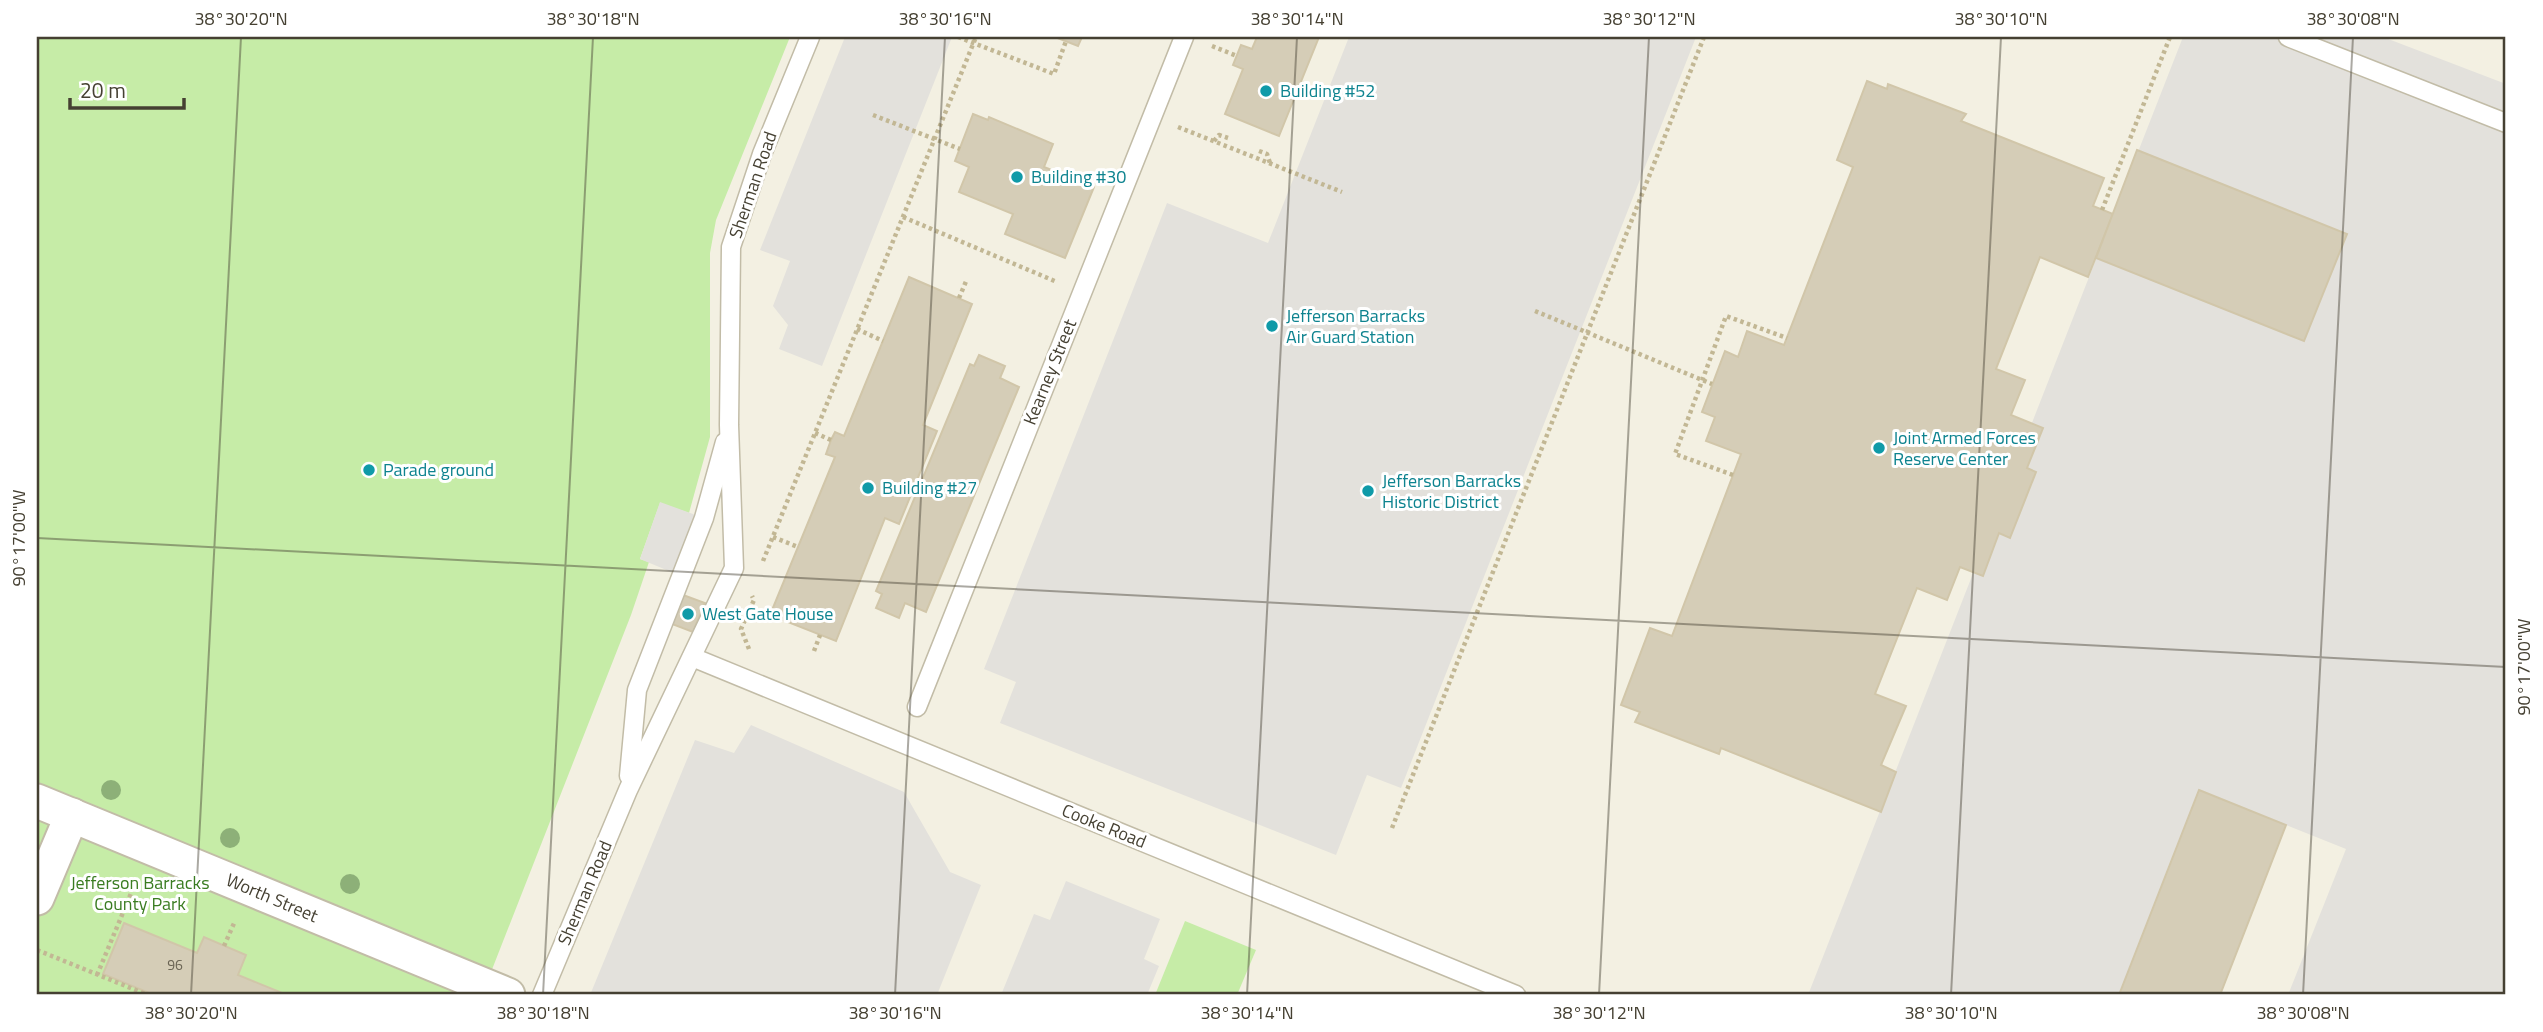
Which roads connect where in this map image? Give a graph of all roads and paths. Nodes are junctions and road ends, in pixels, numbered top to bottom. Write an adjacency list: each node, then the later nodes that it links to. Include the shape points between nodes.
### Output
1 (810, 37): 33 (lane, Sherman Road, via 762,154 732,247)
2 (958, 37): 7 (path)
3 (1184, 37): 12 (lane, Kearney Street)
4 (1704, 37): 28 (path)
5 (2169, 37): 21 (path)
6 (2288, 37): 13 (lane)
7 (975, 40): 8 (path, via 1054,74); 14 (path)
8 (1066, 41)
9 (1212, 46): 10 (path)
10 (1237, 56)
11 (873, 115): 14 (path)
12 (1152, 116): 16 (path); 24 (lane, Kearney Street)
13 (2506, 123)
14 (935, 138): 17 (path); 22 (path)
15 (1228, 138): 16 (path, via 1219,135)
16 (1214, 141): 19 (path)
17 (960, 149)
18 (1259, 151): 19 (path, via 1267,154)
19 (1270, 163): 20 (path)
20 (1342, 192)
21 (2102, 210)
22 (903, 217): 24 (path); 27 (path)
23 (967, 279): 25 (path)
24 (1081, 292): 45 (lane, Kearney Street)
25 (959, 298)
26 (1535, 311): 28 (path)
27 (857, 329): 30 (path); 34 (path)
28 (1587, 333): 31 (path); 49 (path)
29 (1787, 338): 31 (path, via 1726,316)
30 (883, 341)
31 (1702, 380): 32 (path); 36 (path, via 1675,454)
32 (1712, 384)
33 (729, 425): 44 (lane, via 734,568); 46 (lane, via 704,518 637,690)
34 (815, 433): 35 (path); 37 (path)
35 (831, 440)
36 (1733, 475)
37 (773, 537): 38 (path); 39 (path)
38 (798, 547)
39 (760, 570)
40 (751, 592): 42 (path, via 754,600 741,629)
41 (820, 635): 43 (path)
42 (749, 650)
43 (814, 651)
44 (692, 657): 46 (lane); 59 (lane, Cooke Road)
45 (917, 707)
46 (628, 790): 58 (lane, Sherman Road)
47 (37, 801): 48 (street, Worth Street)
48 (72, 815): 51 (street); 57 (street, Worth Street)
49 (1392, 828)
50 (138, 878): 55 (path)
51 (37, 898)
52 (236, 918): 53 (path)
53 (224, 946)
54 (37, 950): 55 (path)
55 (97, 975): 56 (path)
56 (148, 995)
57 (508, 995)
58 (542, 995)
59 (1516, 995)

